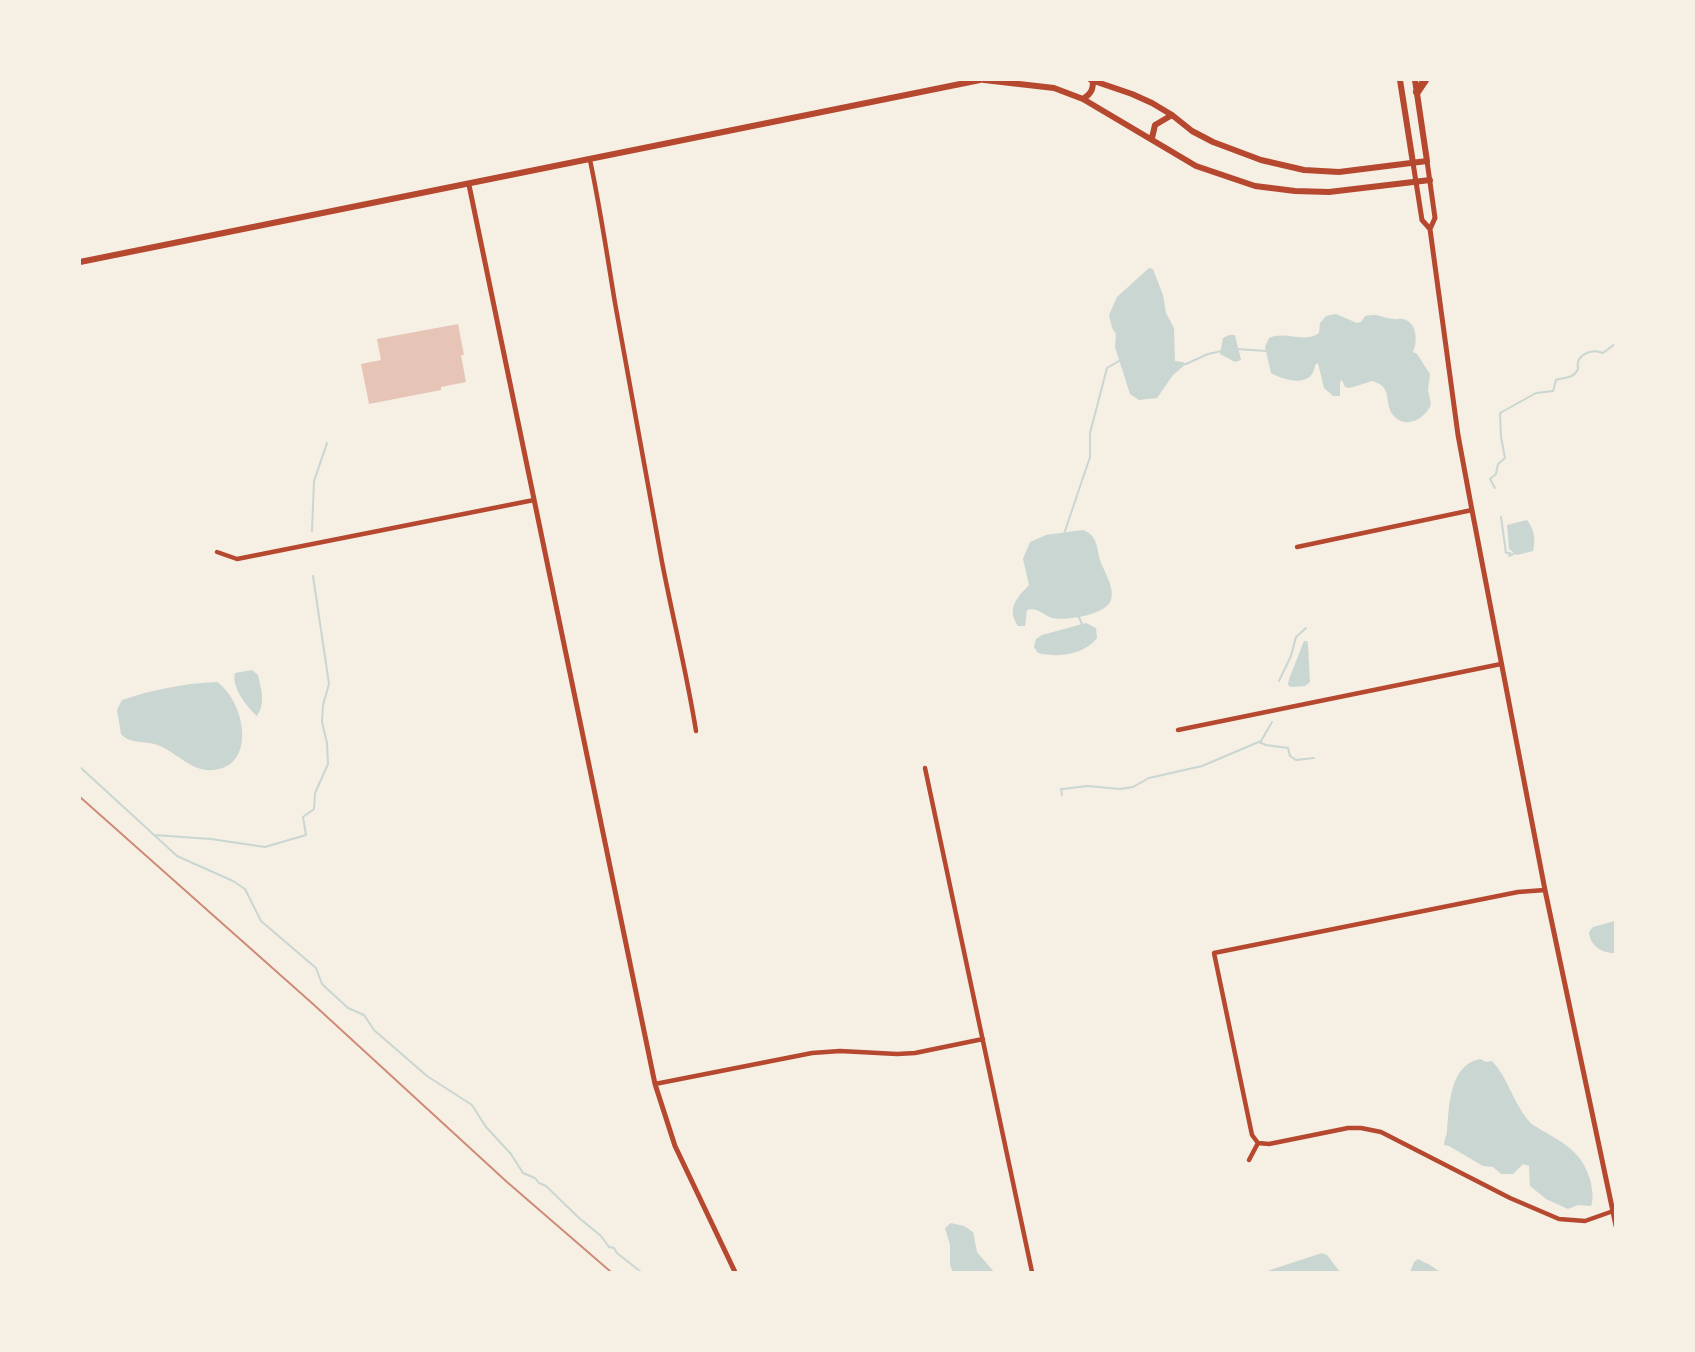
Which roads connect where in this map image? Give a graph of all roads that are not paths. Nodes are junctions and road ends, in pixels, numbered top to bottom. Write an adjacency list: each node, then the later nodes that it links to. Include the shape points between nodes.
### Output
1 (982, 80): 7 (main road, via 1054,88); 10 (main road)
2 (1092, 80): 7 (main road, via 1093,89); 8 (main road, via 1132,94)
3 (1400, 80): 12 (main road)
4 (1415, 80): 6 (main road)
5 (1425, 80): 6 (highway)
6 (1417, 92): 11 (main road)
7 (1083, 99): 9 (main road)
8 (1172, 115): 9 (main road, via 1155,125); 12 (main road, via 1214,142 1261,160 1304,170 1339,172)
9 (1152, 138): 14 (main road, via 1196,166 1255,186 1329,192)
10 (590, 160): 15 (main road); 24 (street)
11 (1427, 161): 12 (main road); 13 (street)
12 (1413, 163): 14 (street)
13 (1430, 180): 14 (main road); 16 (street, via 1435,218)
14 (1415, 182): 16 (street, via 1422,220)
15 (469, 185): 17 (main road); 18 (street)
16 (1430, 229): 19 (street)
17 (80, 262)
18 (534, 500): 21 (street, via 237,559); 28 (street)
19 (1472, 510): 20 (street); 22 (street)
20 (1297, 547)
21 (217, 552)
22 (1501, 664): 23 (street); 26 (street)
23 (1178, 730)
24 (696, 731)
25 (925, 768): 27 (street)
26 (1545, 890): 29 (street, via 1518,892 1214,953 1251,1135); 31 (street)
27 (983, 1039): 28 (street, via 915,1053 812,1053); 34 (street)
28 (655, 1084): 33 (street, via 675,1146)
29 (1258, 1143): 30 (street); 31 (street, via 1361,1128 1381,1132 1559,1220 1585,1221)
30 (1249, 1161)
31 (1614, 1211): 32 (street)
32 (1616, 1226)
33 (735, 1272)
34 (1032, 1272)

